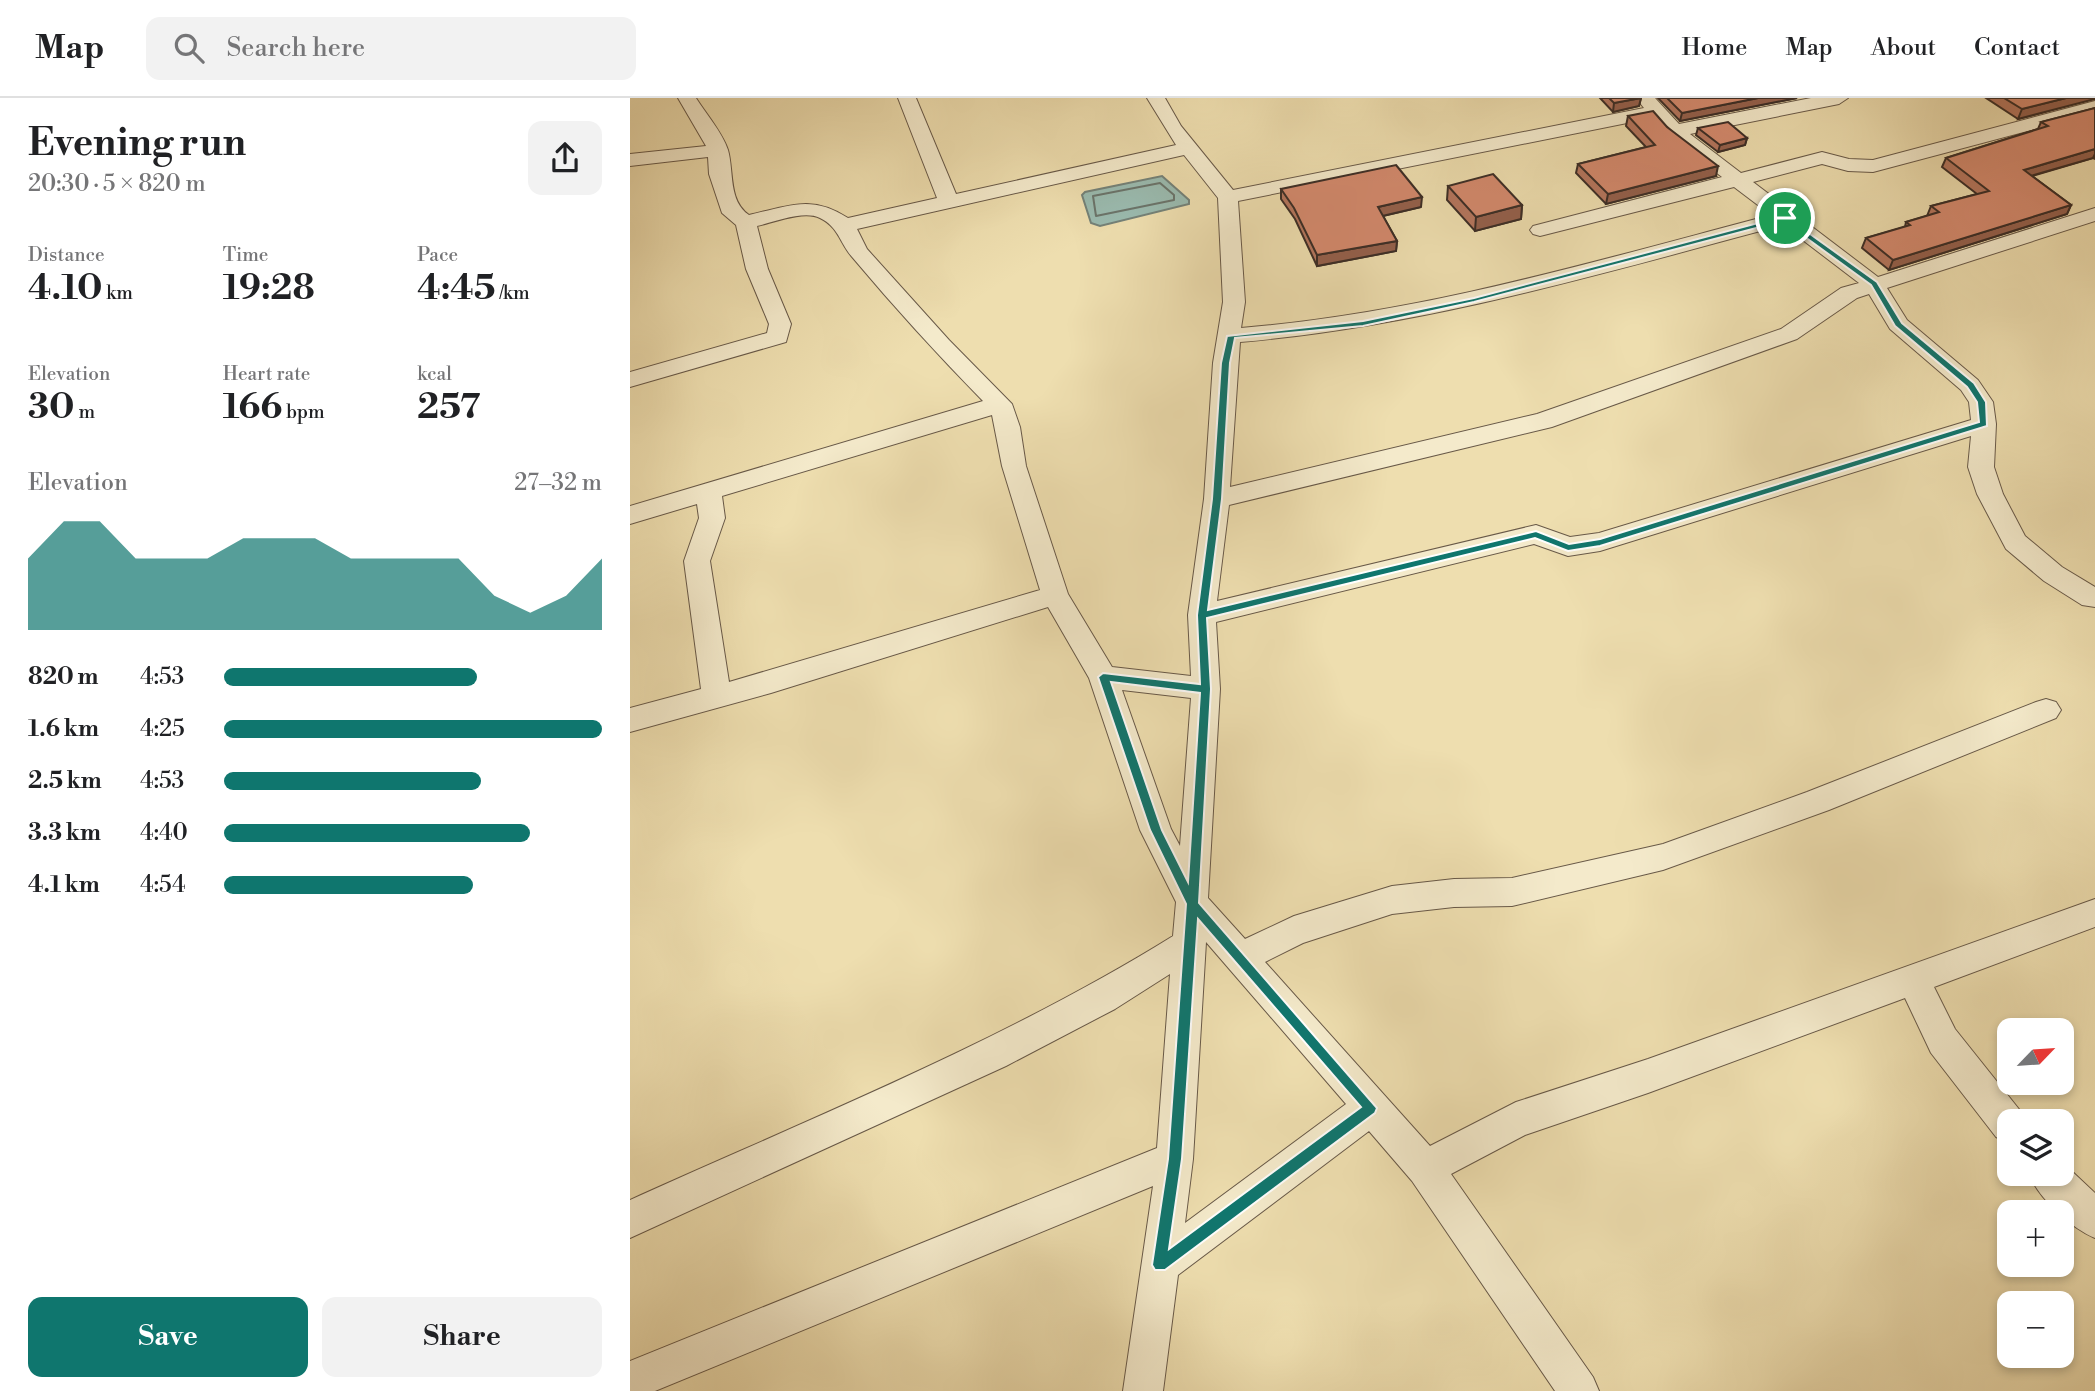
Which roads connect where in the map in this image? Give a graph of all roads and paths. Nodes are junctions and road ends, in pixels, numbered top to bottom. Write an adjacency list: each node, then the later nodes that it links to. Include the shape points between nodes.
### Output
1 (687, 98): 9 (street)
2 (907, 98): 13 (street)
3 (1156, 98): 8 (street)
4 (1839, 98): 7 (street)
5 (1652, 105): 7 (street); 12 (street)
6 (2095, 107): 11 (street, via 1873,166 1822,158)
7 (1674, 131): 11 (street)
8 (1188, 148): 12 (street); 13 (street)
9 (718, 150): 10 (street); 16 (street, via 726,202 732,213)
10 (630, 160)
11 (1740, 181): 15 (street); 18 (street)
12 (1228, 197): 20 (street, via 1234,302)
13 (948, 200): 17 (street)
14 (2095, 214): 19 (street)
15 (1785, 218): 19 (street); 20 (street, via 1474,300 1376,321)
16 (746, 222): 17 (street, via 822,210); 21 (street, via 757,269 780,324 778,337)
17 (845, 225): 22 (street, via 858,251)
18 (1540, 230)
19 (1874, 284): 23 (street, via 1898,324 1970,385 1981,402); 25 (street, via 1849,293 1789,334 1543,421)
20 (1231, 336): 25 (street, via 1225,363)
21 (630, 380)
22 (1000, 404): 24 (street); 27 (street, via 1009,427 1014,466)
23 (1984, 424): 28 (street, via 1981,467 2015,542); 29 (street, via 1600,542 1568,547 1536,534)
24 (708, 491): 26 (street); 32 (street, via 712,518 697,561)
25 (1217, 499): 29 (street)
26 (630, 515)
27 (1055, 595): 30 (street); 32 (street)
28 (2092, 598)
29 (1202, 615): 31 (street)
30 (1103, 677): 31 (street); 35 (street, via 1156,830)
31 (1206, 689): 35 (street)
32 (717, 697): 34 (street)
33 (2046, 710): 38 (street, via 1664,857 1512,892 1392,900 1294,931)
34 (630, 720)
35 (1193, 904): 37 (street); 38 (street)
36 (2095, 912): 39 (street)
37 (1189, 944): 42 (street); 45 (street, via 1103,998 994,1054)
38 (1240, 958): 40 (street)
39 (1913, 978): 41 (street, via 1943,1041); 43 (street, via 1648,1076 1516,1119)
40 (1370, 1108): 43 (street); 47 (street)
41 (1997, 1110)
42 (1175, 1159): 47 (street); 48 (street)
43 (1425, 1168): 50 (street)
44 (2061, 1186): 46 (street)
45 (630, 1219)
46 (2095, 1219)
47 (1160, 1265): 49 (street)
48 (630, 1381)
49 (1143, 1391)
50 (1579, 1391)

